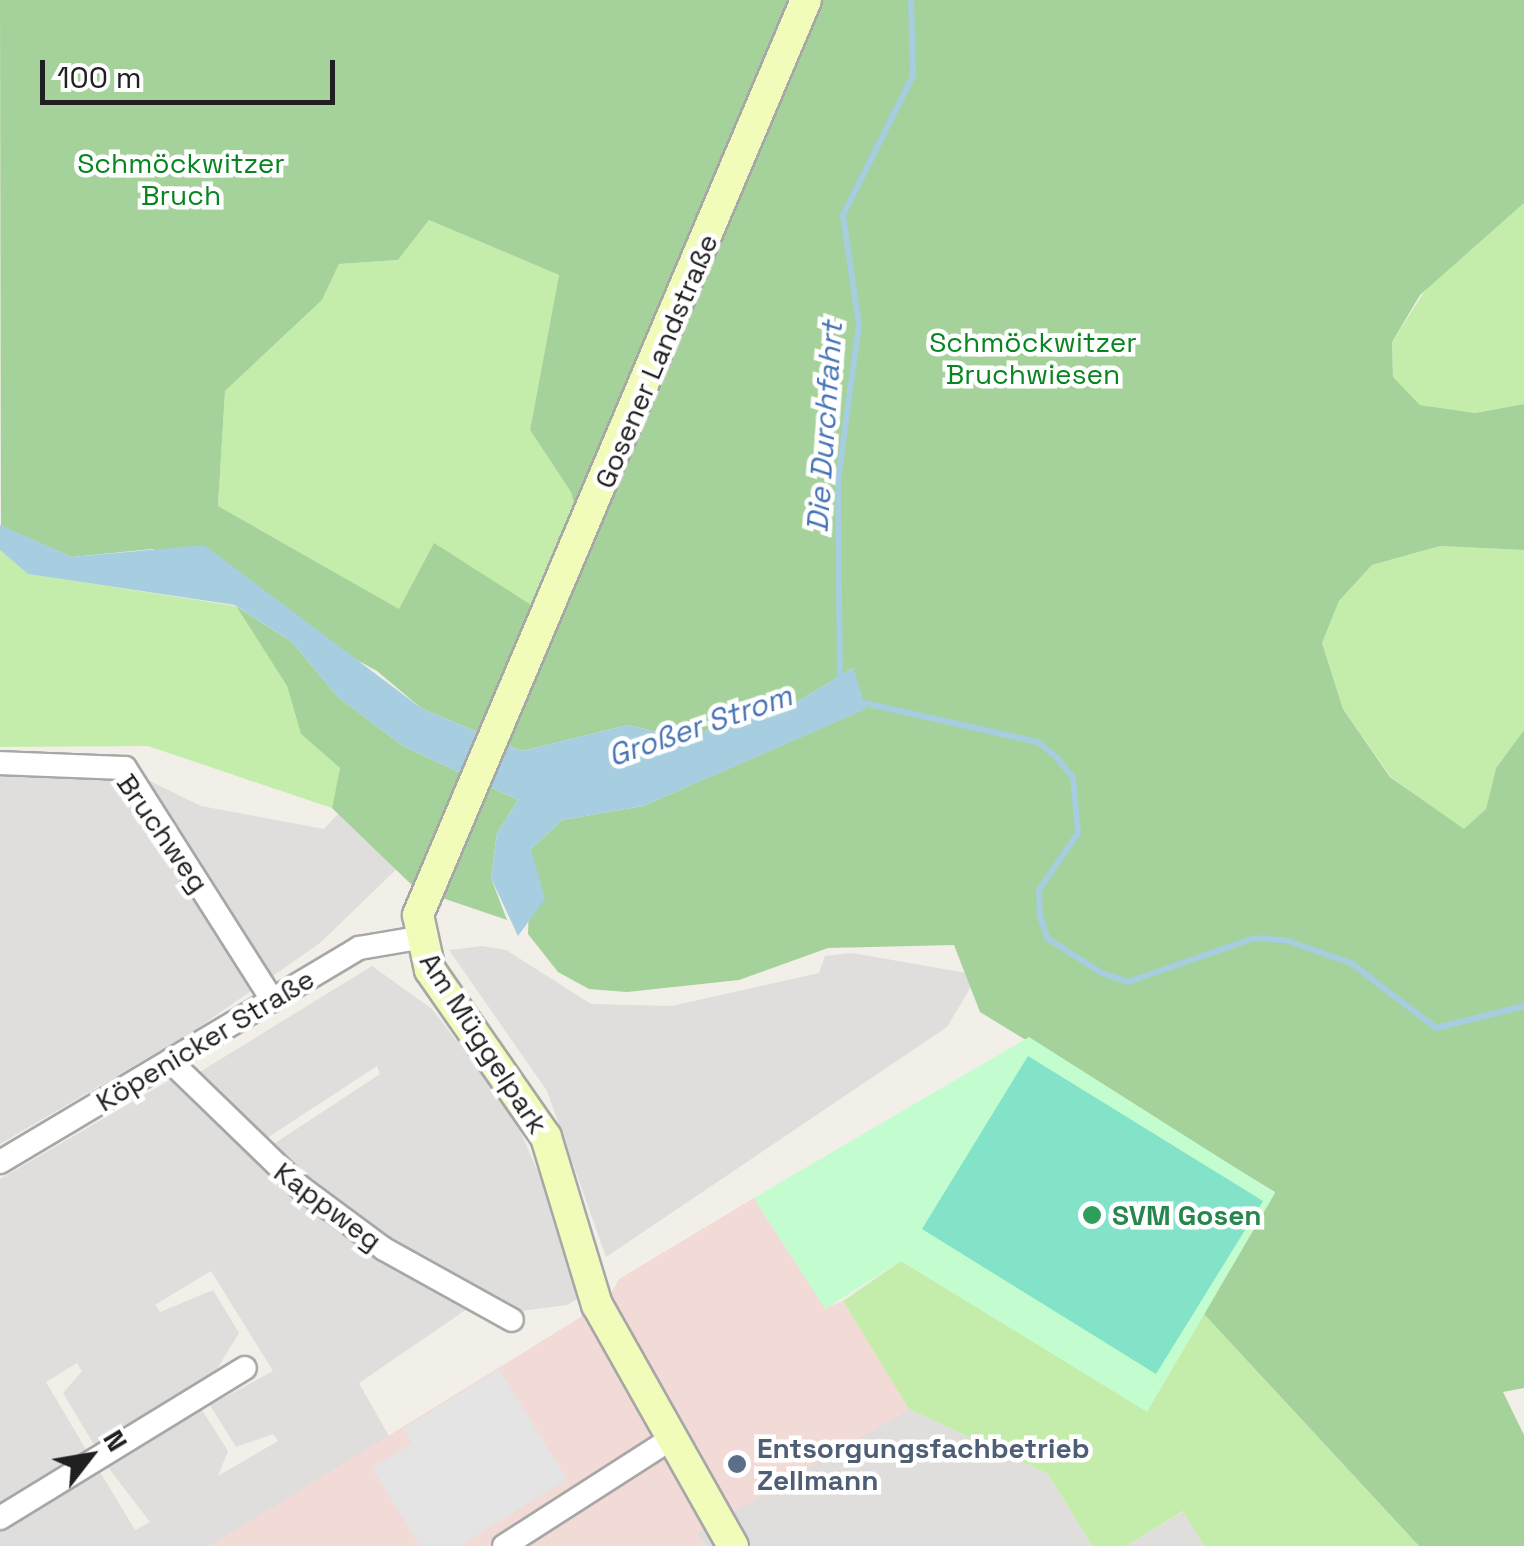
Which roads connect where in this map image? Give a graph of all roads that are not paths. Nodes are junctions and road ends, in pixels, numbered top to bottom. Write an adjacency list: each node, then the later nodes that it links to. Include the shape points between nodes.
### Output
1 (806, 0): 3 (main road, Gosener Landstraße)
2 (0, 763): 5 (street, Bruchweg, via 126,768)
3 (466, 808): 4 (main road, Am Müggelpark, via 428,878)
4 (418, 938): 5 (street, Köpenicker Straße, via 359,948); 10 (main road, Am Müggelpark, via 430,970 546,1136 597,1305)
5 (272, 1000): 6 (street, Köpenicker Straße)
6 (170, 1061): 7 (street, Köpenicker Straße); 8 (street, Kappweg, via 300,1187 384,1249)
7 (0, 1162)
8 (512, 1320)
9 (246, 1368): 11 (street)
10 (672, 1438): 12 (street); 13 (main road, Am Müggelpark)
11 (0, 1518)
12 (504, 1546)
13 (732, 1546)

